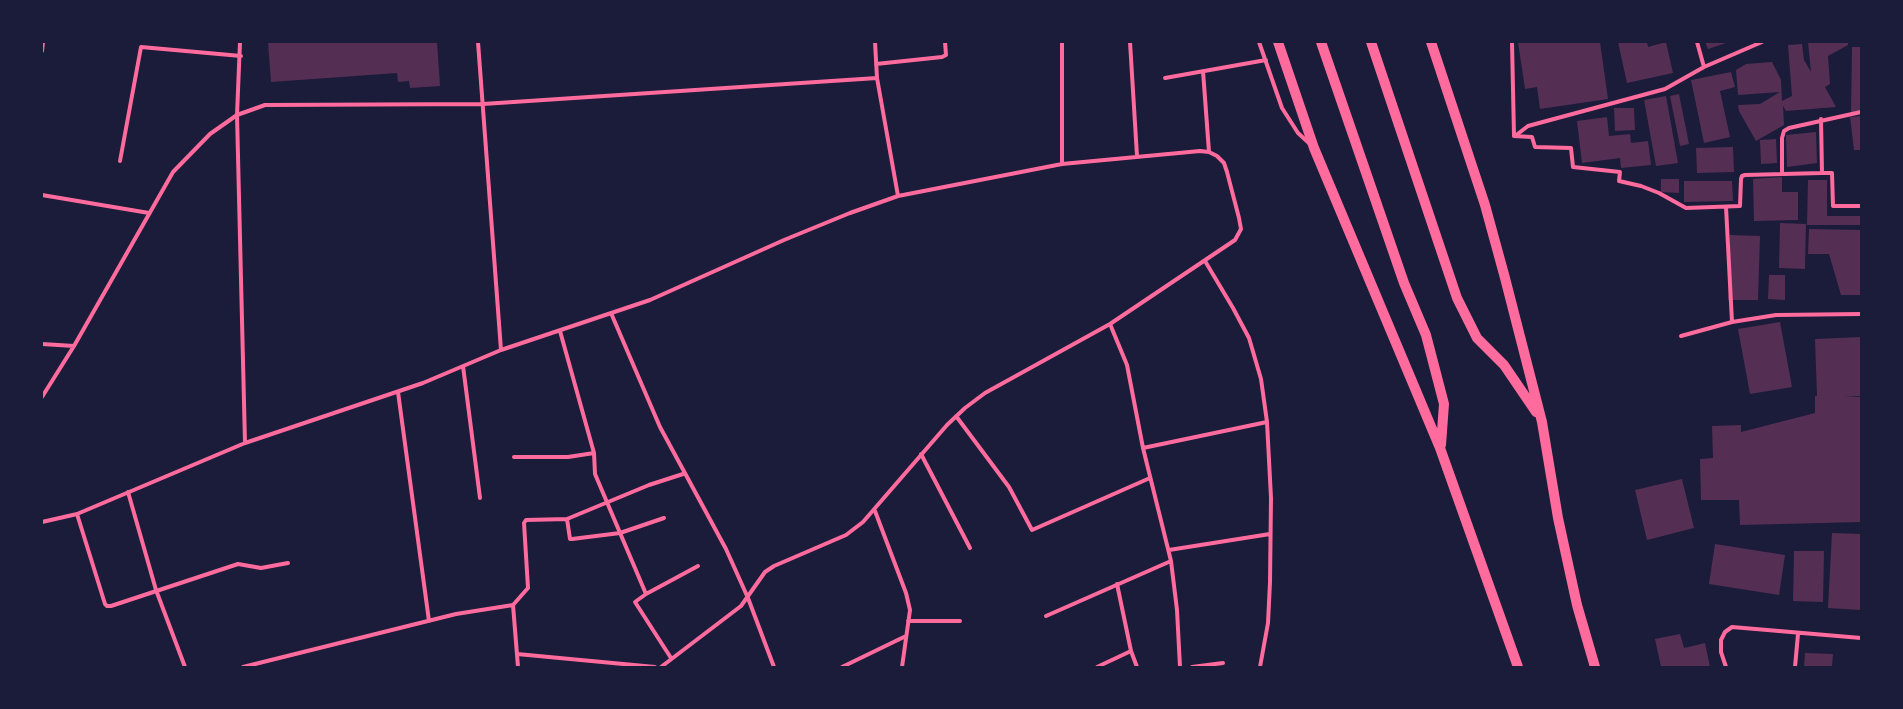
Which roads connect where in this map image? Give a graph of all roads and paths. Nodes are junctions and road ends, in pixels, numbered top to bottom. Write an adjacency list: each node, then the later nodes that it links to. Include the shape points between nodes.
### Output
1 (43, 42): 16 (street)
2 (240, 42): 17 (street)
3 (478, 42): 24 (street)
4 (874, 42): 19 (street)
5 (945, 42): 19 (street, via 946,55 942,57)
6 (1062, 42): 33 (street)
7 (1130, 42): 31 (street)
8 (1259, 42): 18 (street)
9 (1278, 42): 29 (main road)
10 (1321, 42): 59 (main road, via 1404,283 1426,335 1444,404)
11 (1371, 42): 56 (main road, via 1457,298 1477,338 1504,365)
12 (1431, 42): 56 (main road, via 1485,205)
13 (1512, 42): 28 (street)
14 (1697, 42): 20 (street)
15 (1762, 42): 20 (street)
16 (42, 51)
17 (241, 56): 26 (street); 32 (street, via 141,47)
18 (1266, 60): 21 (street); 29 (street, via 1282,108 1298,132)
19 (876, 64): 22 (street)
20 (1704, 67): 28 (street, via 1665,89 1528,126)
21 (1203, 71): 23 (street); 30 (street)
22 (877, 78): 24 (street); 37 (street)
23 (1165, 78)
24 (483, 104): 26 (street, via 265,105); 50 (street)
25 (1861, 112): 27 (street)
26 (237, 115): 40 (street, via 210,134 173,172); 57 (street)
27 (1821, 120): 34 (street); 35 (street, via 1784,131)
28 (1514, 136): 39 (street, via 1532,137 1535,147 1571,148 1573,167 1620,172 1619,181 1659,193 1686,208)
29 (1314, 148): 59 (main road)
30 (1209, 152): 31 (street); 41 (street, via 1218,156 1224,163 1241,229 1235,240)
31 (1138, 156): 33 (street)
32 (120, 161)
33 (1062, 164): 37 (street)
34 (1822, 173): 35 (street); 38 (street, via 1832,173 1834,206)
35 (1782, 174): 39 (street, via 1742,176 1740,206)
36 (42, 195): 40 (street)
37 (898, 196): 42 (street, via 798,234 650,300)
38 (1861, 206)
39 (1726, 208): 44 (street)
40 (149, 213): 49 (street)
41 (1205, 261): 45 (street); 55 (street, via 1249,338 1261,379)
42 (611, 313): 46 (street); 63 (street, via 660,428)
43 (1861, 314): 44 (street, via 1776,315)
44 (1732, 322): 47 (street)
45 (1110, 324): 54 (street, via 985,393); 58 (street, via 1127,365)
46 (560, 330): 50 (street); 60 (street)
47 (1681, 336)
48 (42, 344): 49 (street)
49 (74, 346): 53 (street)
50 (501, 350): 51 (street)
51 (463, 366): 52 (street); 66 (street)
52 (398, 392): 57 (street); 86 (street)
53 (42, 397)
54 (956, 416): 61 (street); 64 (street, via 1009,487 1032,530)
55 (1267, 422): 58 (street); 74 (street)
56 (1542, 422): 110 (main road, via 1558,518)
57 (245, 443): 65 (street)
58 (1143, 448): 64 (street)
59 (1440, 448): 109 (main road)
60 (594, 453): 62 (street, via 568,457); 67 (street, via 595,474)
61 (921, 454): 68 (street); 75 (street)
62 (514, 457)
63 (683, 474): 67 (street); 83 (street, via 726,549)
64 (1150, 478): 76 (street)
65 (128, 492): 69 (street); 81 (street)
66 (480, 498)
67 (607, 502): 71 (street); 73 (street)
68 (875, 511): 83 (street, via 846,535 765,572); 87 (street, via 906,593 910,610)
69 (77, 514): 72 (street); 81 (street, via 105,604 111,606)
70 (664, 518): 73 (street)
71 (567, 519): 73 (street, via 570,539); 84 (street, via 526,520 524,523 528,588)
72 (42, 522)
73 (620, 533): 82 (street)
74 (1270, 534): 76 (street); 108 (street, via 1268,624)
75 (970, 548)
76 (1169, 550): 77 (street)
77 (1171, 561): 80 (street); 106 (street)
78 (288, 563): 81 (street, via 261,568 238,564)
79 (698, 566): 82 (street)
80 (1117, 584): 85 (street); 92 (street)
81 (156, 590): 96 (street)
82 (646, 594): 94 (street, via 635,602)
83 (748, 598): 94 (street, via 742,606); 101 (street)
84 (513, 605): 86 (street); 93 (street)
85 (1046, 616)
86 (429, 621): 97 (street)
87 (908, 621): 88 (street); 90 (street)
88 (960, 621)
89 (1798, 634): 91 (street); 111 (street, via 1732,627 1725,632 1721,640 1721,652); 112 (street)
90 (906, 636): 102 (street); 103 (street)
91 (1861, 638)
92 (1131, 651): 104 (street); 105 (street)
93 (517, 654): 98 (street); 99 (street)
94 (671, 658): 100 (street)
95 (1223, 663): 107 (street)
96 (185, 667)
97 (243, 667)
98 (518, 667)
99 (655, 667)
100 (661, 667)
101 (774, 667)
102 (842, 667)
103 (902, 667)
104 (1097, 667)
105 (1137, 667)
106 (1180, 667)
107 (1192, 667)
108 (1260, 667)
109 (1518, 667)
110 (1594, 667)
111 (1726, 667)
112 (1795, 667)

